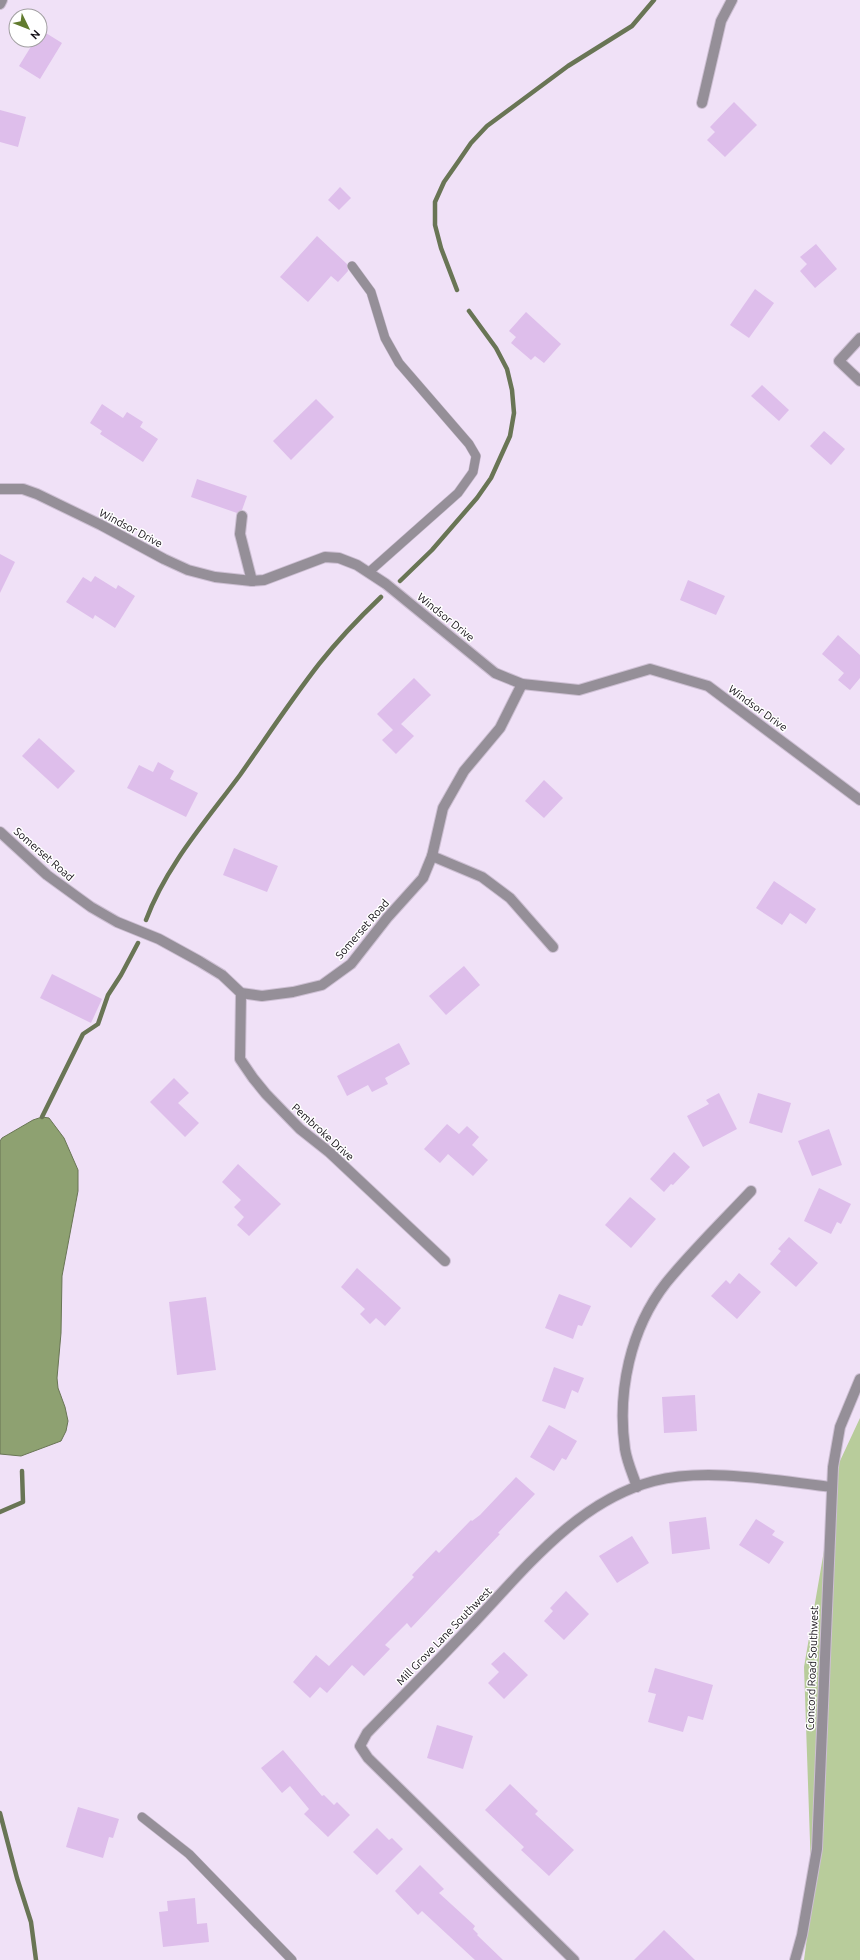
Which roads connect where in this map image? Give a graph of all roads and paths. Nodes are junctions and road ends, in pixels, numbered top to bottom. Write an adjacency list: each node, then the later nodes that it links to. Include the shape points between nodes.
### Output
1 (2, 0): 3 (street)
2 (732, 0): 4 (street, via 721,22)
3 (0, 4)
4 (702, 103)
5 (352, 266): 10 (lane, via 371,292 385,338 399,363 469,444 476,456 473,472 458,493)
6 (860, 338): 7 (street, via 839,361)
7 (860, 381)
8 (0, 490): 11 (street, Windsor Drive, via 23,489 37,494 188,570 215,577)
9 (242, 516): 11 (street, via 240,534)
10 (369, 572): 11 (street, Windsor Drive, via 345,560 325,557 264,580); 12 (street, Windsor Drive, via 495,673)
11 (252, 581)
12 (522, 684): 13 (street, Windsor Drive, via 580,690 650,669 708,686); 15 (street, Somerset Road, via 500,728 464,771 443,808)
13 (860, 800)
14 (0, 832): 17 (street, Somerset Road, via 47,875 91,906 117,922 159,939 199,961 222,975)
15 (432, 856): 16 (street, via 482,877 510,898); 17 (street, Somerset Road, via 424,878 387,918 351,964 322,985 262,996)
16 (553, 947)
17 (241, 993): 19 (street, Pembroke Drive, via 240,1059 253,1078 300,1129 329,1152)
18 (751, 1191): 21 (street, via 666,1283 645,1316 624,1384 623,1404 625,1450)
19 (445, 1261)
20 (860, 1379): 22 (street, Concord Road Southwest, via 840,1427)
21 (637, 1487): 22 (street, Mill Grove Lane Southwest, via 679,1476 710,1475); 25 (street, Mill Grove Lane Southwest, via 612,1498 574,1521 367,1733 360,1746 368,1758)
22 (832, 1487): 26 (street, Concord Road Southwest, via 817,1849)
23 (142, 1818): 24 (lane, via 189,1854)
24 (292, 1960)
25 (574, 1960)
26 (795, 1960)

